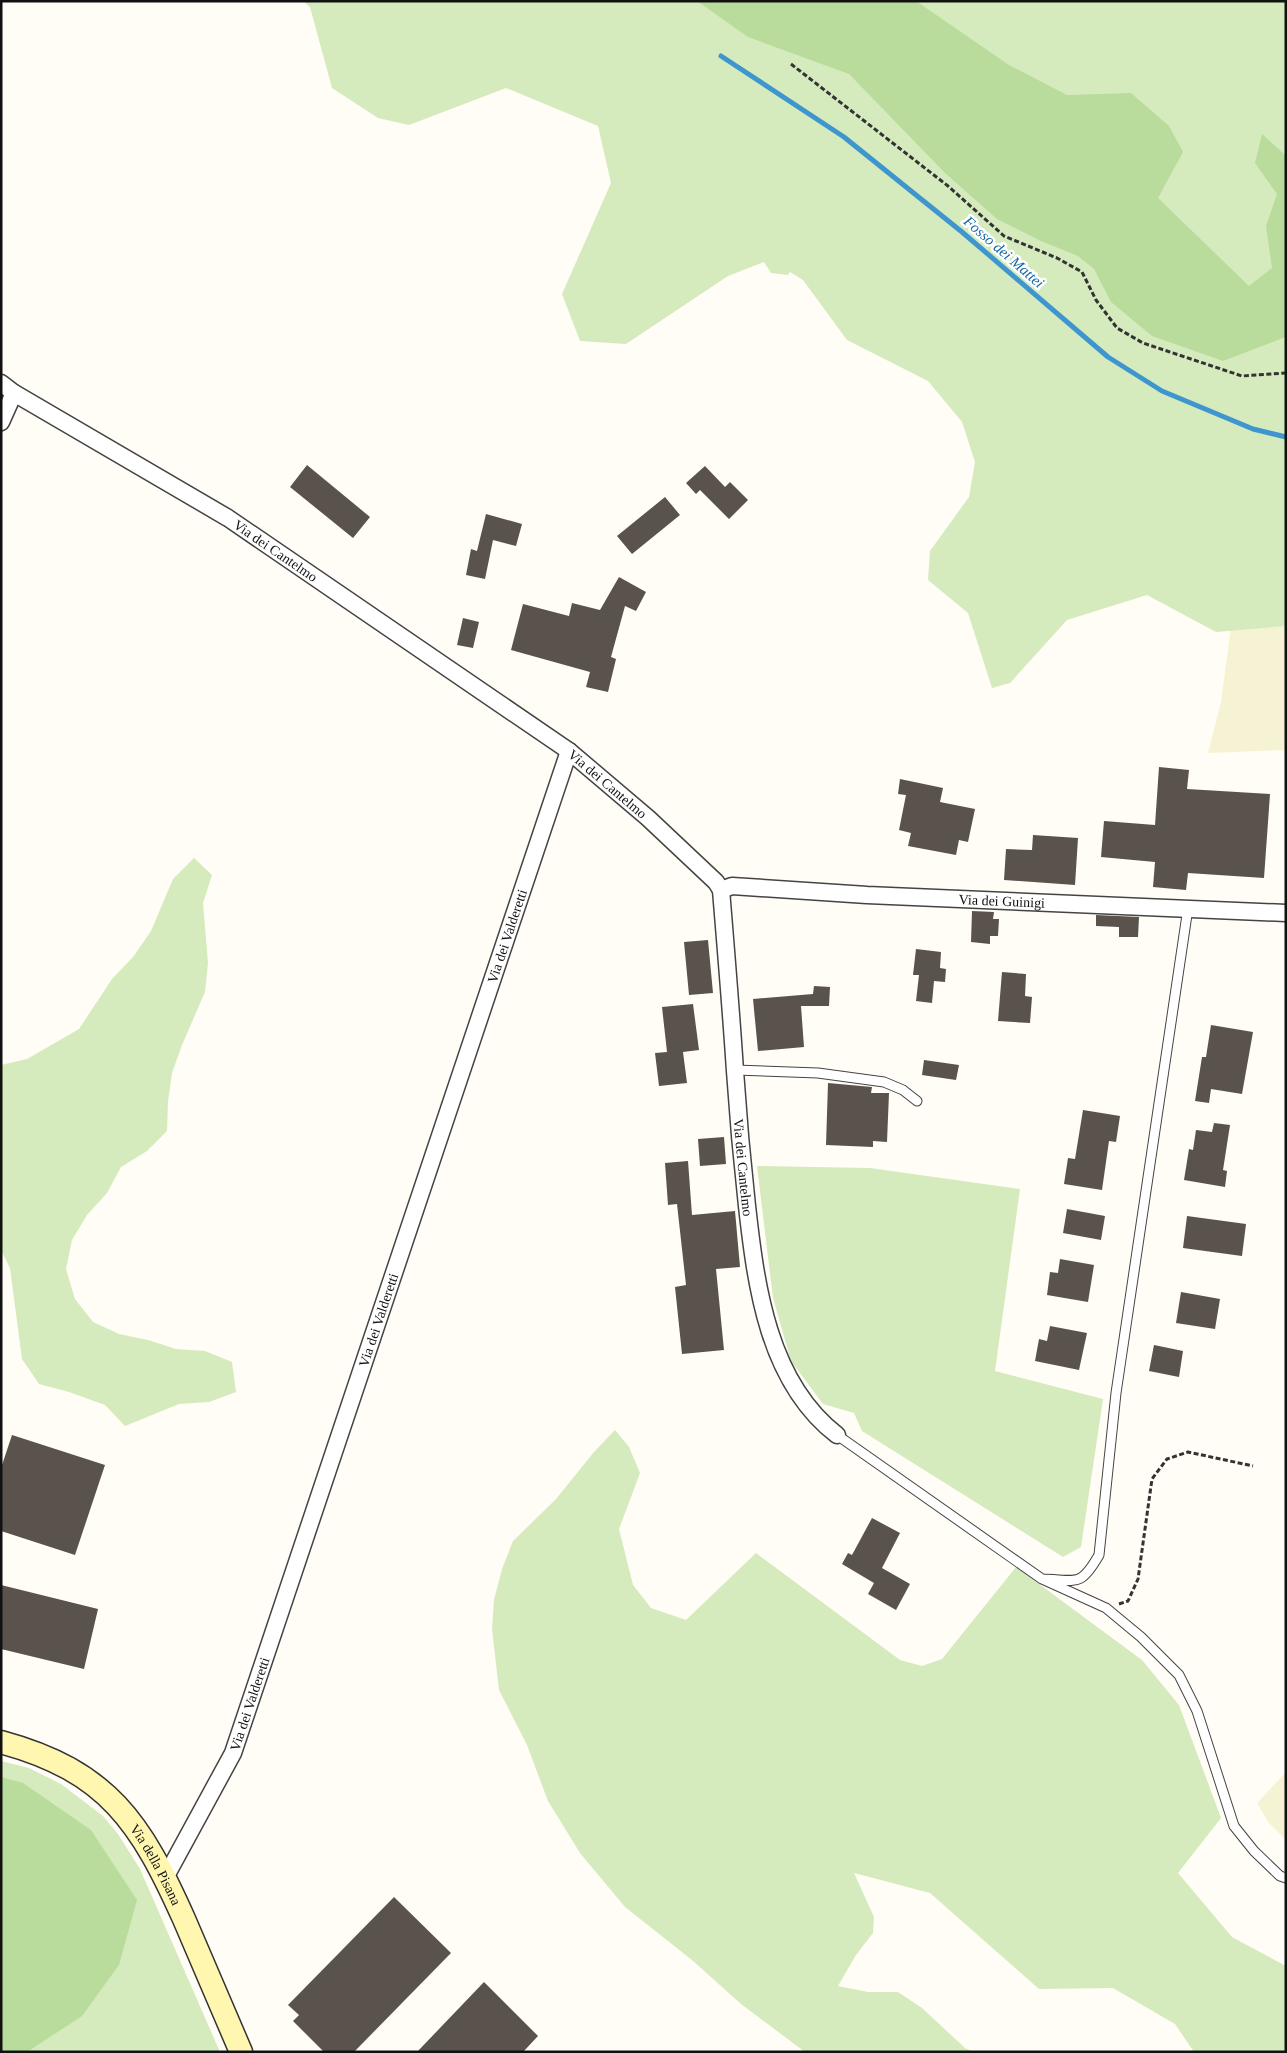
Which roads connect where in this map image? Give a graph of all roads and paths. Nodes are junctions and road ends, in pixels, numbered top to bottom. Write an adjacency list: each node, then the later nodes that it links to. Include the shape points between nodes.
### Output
1 (791, 64): 2 (path, via 948,186 1004,236 1082,272 1096,300 1117,328 1143,343 1242,376)
2 (1286, 373)
3 (1, 383): 4 (street, Via dei Cantelmo)
4 (14, 393): 5 (street); 6 (street, Via dei Cantelmo, via 228,518)
5 (1, 422)
6 (569, 752): 7 (street, Via dei Cantelmo, via 648,818); 17 (street, Via dei Valderetti, via 233,1753)
7 (721, 890): 8 (street, Via dei Guinigi, via 732,886); 10 (street, Via dei Cantelmo)
8 (1188, 908): 9 (street, Via dei Guinigi); 14 (lane, via 1116,1393 1099,1555 1088,1575 1080,1580)
9 (1286, 913)
10 (735, 1070): 11 (lane, via 818,1073 884,1082 903,1090); 12 (street, Via dei Cantelmo, via 739,1142 752,1258 760,1298 776,1346 795,1386 815,1415)
11 (917, 1101)
12 (837, 1435): 14 (lane)
13 (1253, 1466): 15 (path, via 1188,1452 1167,1458 1152,1479 1138,1579 1128,1601)
14 (1042, 1578): 15 (lane)
15 (1106, 1608): 18 (lane, via 1141,1636 1179,1675 1197,1711 1234,1826 1254,1851)
16 (1, 1742): 17 (main road, Via della Pisana, via 32,1751 83,1776 132,1823)
17 (165, 1878): 19 (main road, Via della Pisana)
18 (1286, 1878)
19 (241, 2052)

